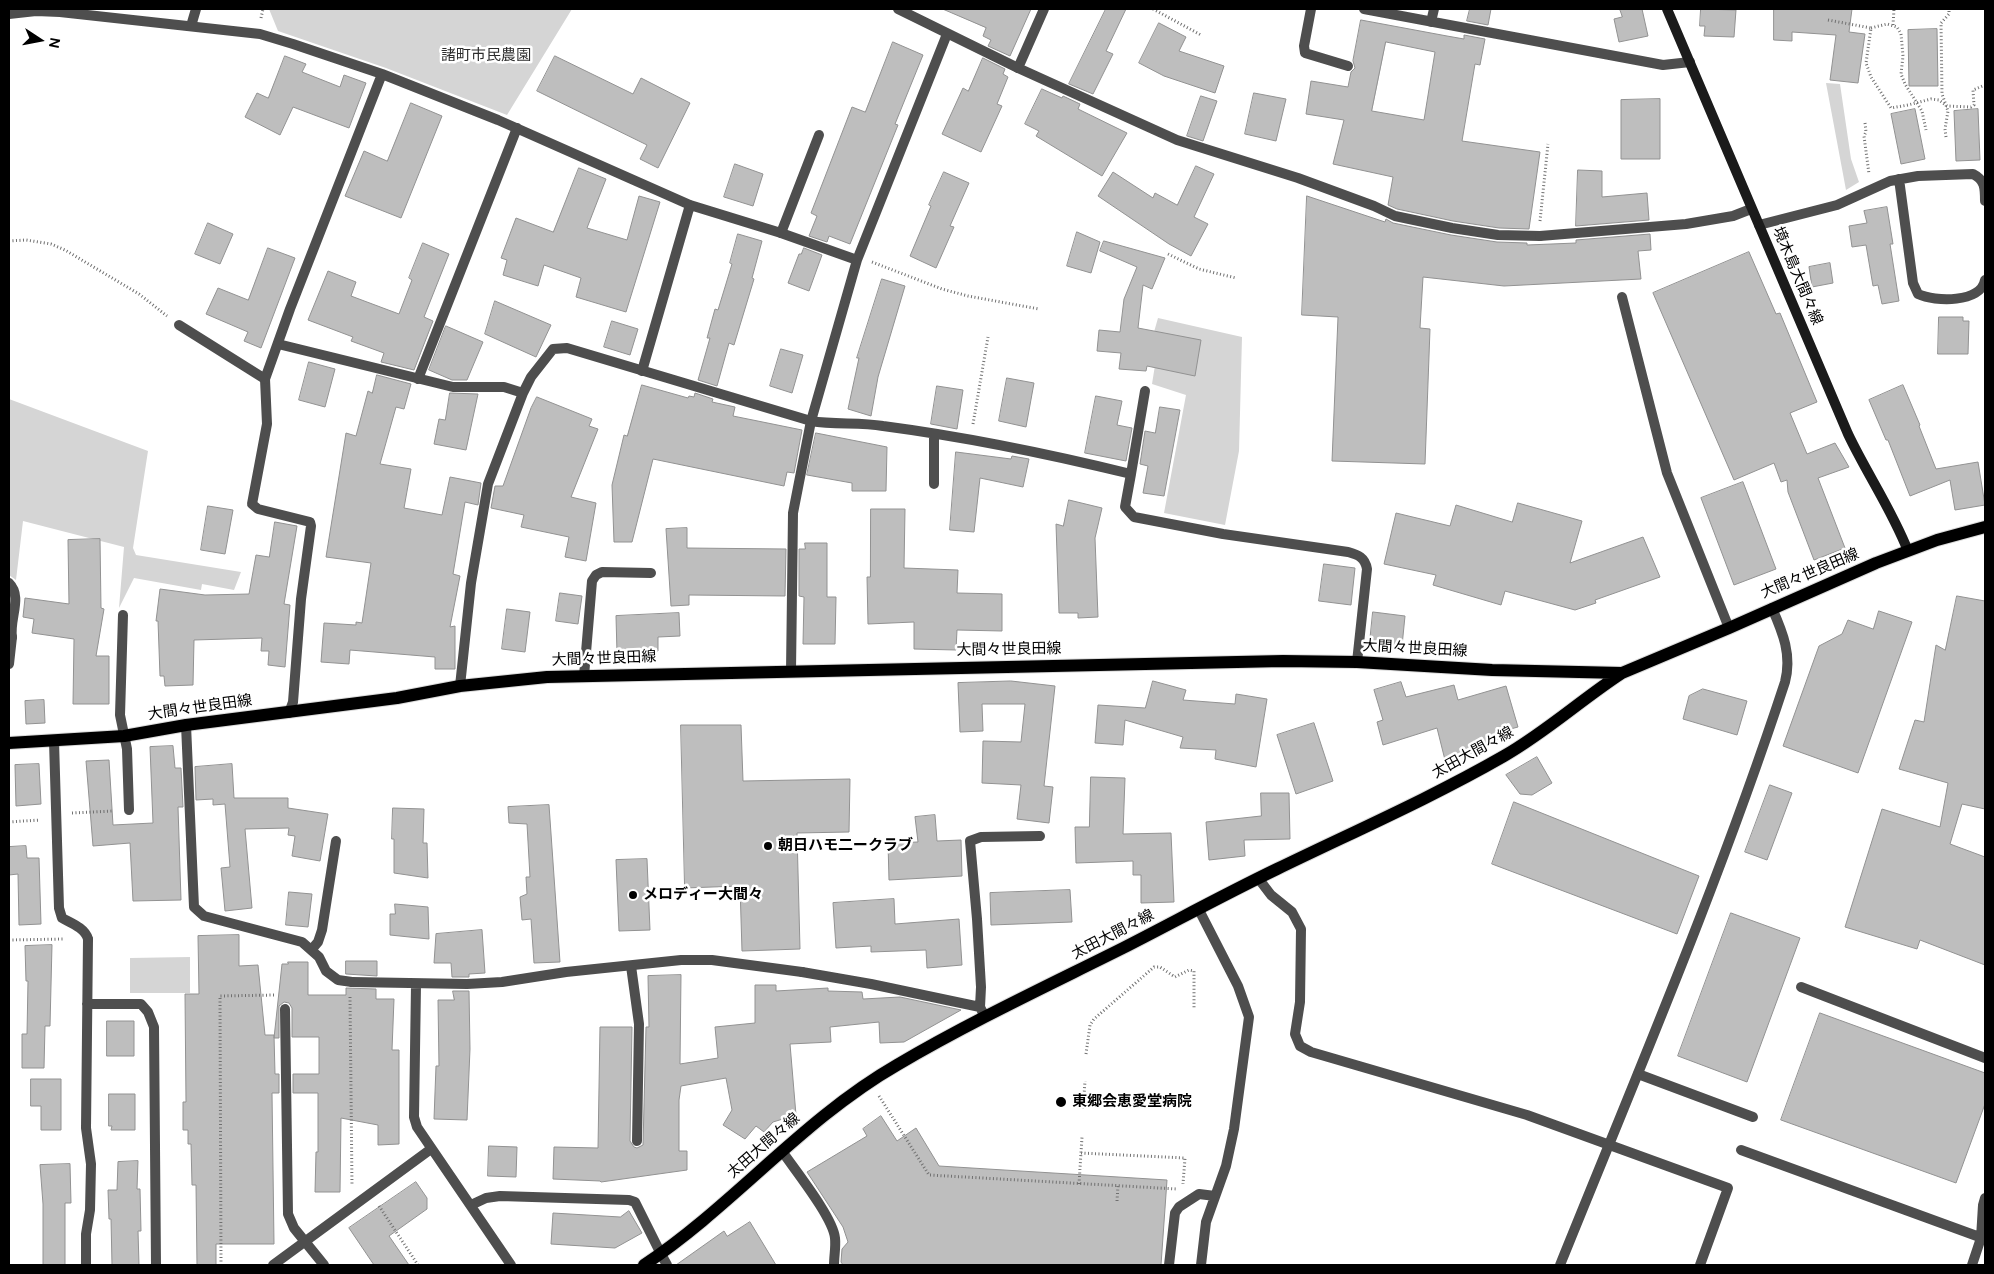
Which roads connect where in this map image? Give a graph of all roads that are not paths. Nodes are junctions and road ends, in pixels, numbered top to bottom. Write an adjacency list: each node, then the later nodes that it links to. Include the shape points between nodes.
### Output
1 (196, 9): 10 (street)
2 (898, 9): 11 (street)
3 (1044, 9): 14 (street)
4 (1311, 9): 13 (street, via 1304,46 1306,53)
5 (1364, 9): 9 (street)
6 (1434, 9): 9 (street)
7 (1667, 9): 12 (main road, 境木島大間々線)
8 (9, 14): 10 (street, via 60,12)
9 (1431, 22): 12 (street, via 1663,65)
10 (191, 26): 15 (street, via 260,34)
11 (947, 34): 14 (street); 25 (street)
12 (1690, 62): 22 (main road, 境木島大間々線)
13 (1348, 66)
14 (1018, 68): 22 (street, via 1177,140 1298,178 1395,216 1452,228 1488,234 1540,236 1686,224 1733,216)
15 (382, 74): 16 (street); 29 (street)
16 (517, 128): 21 (street); 32 (street)
17 (819, 135): 24 (street)
18 (1983, 176): 19 (street); 20 (street)
19 (1899, 179): 23 (street, via 1837,205); 26 (street, via 1913,283 1918,294 1933,299 1968,297 1980,291)
20 (1985, 201)
21 (690, 205): 24 (street); 30 (street)
22 (1751, 209): 23 (main road, 境木島大間々線)
23 (1759, 225): 40 (main road, 境木島大間々線, via 1848,434 1894,517)
24 (781, 233): 25 (street)
25 (857, 260): 35 (street)
26 (1985, 280)
27 (1622, 297): 45 (street, via 1667,473)
28 (179, 325): 31 (street)
29 (278, 344): 31 (street); 32 (street)
30 (642, 371): 34 (street, via 567,348 553,349); 35 (street)
31 (265, 379): 52 (street, via 267,424 252,504 258,509 310,522 312,526 301,599 293,702)
32 (418, 379): 34 (street, via 453,387 504,387)
33 (1145, 390): 37 (street)
34 (522, 393): 51 (street, via 488,484 471,583)
35 (811, 422): 36 (street, via 878,425); 48 (street, via 793,513)
36 (934, 434): 37 (street, via 1053,455); 38 (street)
37 (1130, 474): 46 (street, via 1125,507 1134,517 1348,552 1362,557 1368,569)
38 (934, 484)
39 (1985, 526): 40 (main road, 大間々世良田線)
40 (1908, 551): 43 (main road, 大間々世良田線)
41 (651, 573): 50 (street, via 602,572 592,581)
42 (9, 583): 47 (street, via 14,588 15,601)
43 (1772, 608): 45 (main road, 大間々世良田線); 70 (street, via 1788,650 1785,682)
44 (123, 615): 54 (street, via 120,715)
45 (1729, 628): 49 (main road, 大間々世良田線)
46 (1357, 662): 48 (main road, 大間々世良田線); 49 (main road, 大間々世良田線)
47 (9, 664)
48 (792, 671): 50 (main road, 大間々世良田線)
49 (1622, 673): 60 (main road, 太田大間々線, via 1506,754 1451,786)
50 (584, 676): 51 (main road, 大間々世良田線)
51 (460, 686): 52 (main road, 大間々世良田線)
52 (289, 713): 53 (main road, 大間々世良田線)
53 (186, 725): 54 (main road, 大間々世良田線); 62 (street, via 194,907 204,916 302,942)
54 (124, 736): 55 (main road, 大間々世良田線); 57 (street)
55 (54, 741): 56 (main road, 大間々世良田線); 66 (street, via 59,908 62,918 86,933 88,939)
56 (9, 743)
57 (129, 810)
58 (1040, 836): 68 (street, via 981,837 970,841)
59 (336, 841): 62 (street, via 322,930)
60 (1258, 878): 61 (main road, 太田大間々線); 73 (street, via 1271,895 1292,912 1301,929 1296,1034 1300,1046 1311,1052 1527,1115)
61 (1199, 910): 68 (main road, 太田大間々線); 77 (street, via 1238,986 1249,1017 1234,1129)
62 (312, 949): 64 (street, via 326,971 338,980)
63 (631, 966): 64 (street, via 502,982); 68 (street, via 712,960 871,984); 72 (street, via 638,1024)
64 (416, 984): 74 (street, via 414,1117)
65 (1801, 987): 69 (street)
66 (87, 1004): 83 (street, via 86,1128 91,1164); 84 (street, via 141,1004 154,1027)
67 (285, 1009): 81 (street, via 288,1214)
68 (983, 1012): 75 (main road, 太田大間々線, via 838,1104)
69 (1985, 1058)
70 (1638, 1074): 71 (street); 73 (street)
71 (1753, 1118)
72 (637, 1141)
73 (1610, 1144): 92 (street); 93 (street, via 1728,1188)
74 (431, 1149): 79 (street); 81 (street)
75 (782, 1150): 82 (main road, 太田大間々線); 89 (street, via 832,1226)
76 (1741, 1150): 80 (street)
77 (1215, 1196): 90 (street, via 1199,1194 1175,1212); 91 (street, via 1206,1222)
78 (1985, 1198): 80 (street)
79 (472, 1206): 82 (street, via 486,1198 500,1196 630,1200 635,1202); 87 (street)
80 (1983, 1239): 94 (street)
81 (304, 1242): 85 (street); 86 (street)
82 (664, 1260): 88 (main road, 太田大間々線)
83 (86, 1265)
84 (156, 1265)
85 (273, 1265)
86 (324, 1265)
87 (511, 1265)
88 (644, 1265)
89 (834, 1265)
90 (1169, 1265)
91 (1201, 1265)
92 (1560, 1265)
93 (1700, 1265)
94 (1972, 1265)

